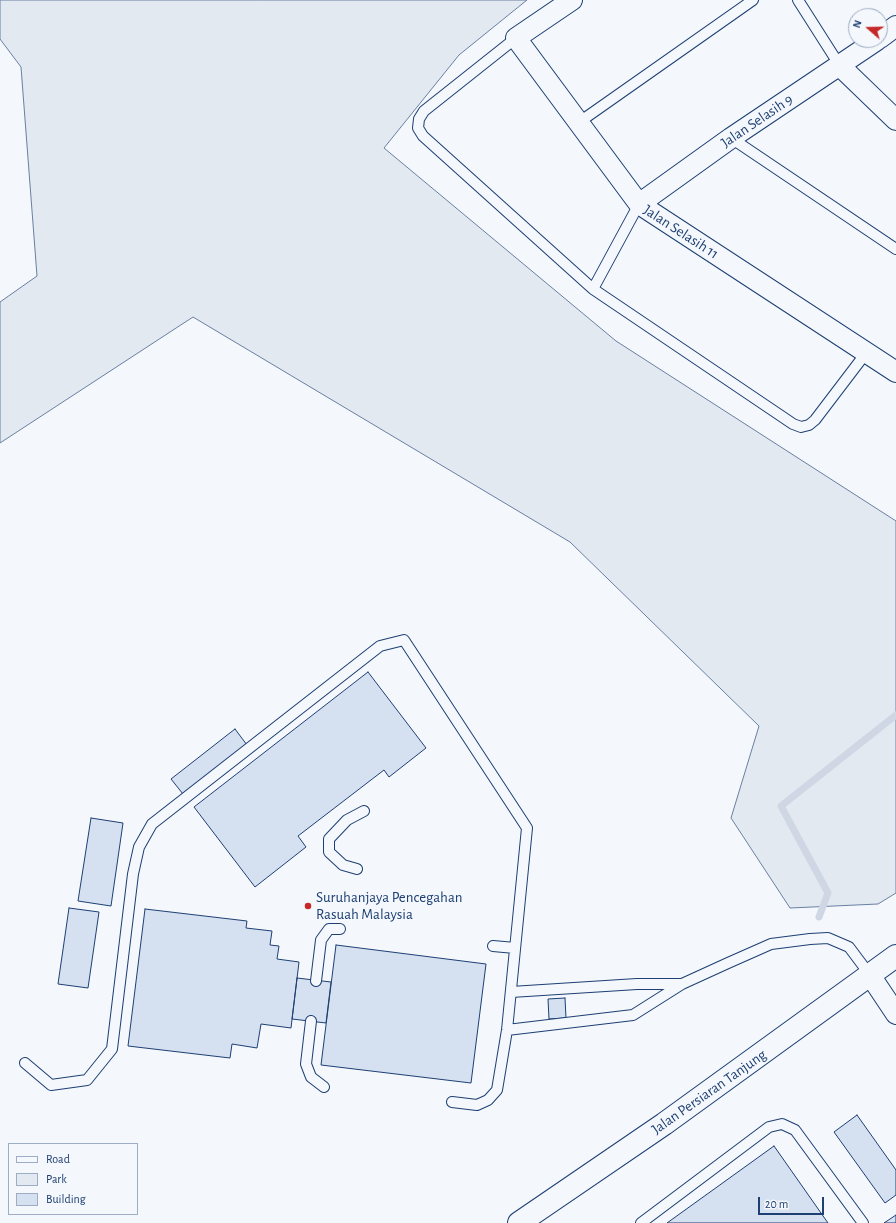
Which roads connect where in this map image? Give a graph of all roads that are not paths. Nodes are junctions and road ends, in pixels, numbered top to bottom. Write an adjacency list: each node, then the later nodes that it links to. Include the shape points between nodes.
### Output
1 (572, 0): 4 (street)
2 (753, 0): 8 (lane)
3 (798, 0): 6 (lane)
4 (516, 38): 8 (street, Jalan Selasih 11); 12 (lane, via 424,111 418,119 418,128 423,136)
5 (866, 48): 6 (street, Jalan Selasih 9)
6 (840, 66): 7 (street); 9 (street, Jalan Selasih 9)
7 (896, 120)
8 (578, 123): 10 (street, Jalan Selasih 11)
9 (732, 138): 10 (street, Jalan Selasih 9); 11 (lane)
10 (639, 204): 12 (lane); 13 (street, Jalan Selasih 11)
11 (896, 249)
12 (593, 288): 13 (lane, via 801,427 815,420)
13 (866, 353): 14 (street, Jalan Selasih 11)
14 (896, 372)
15 (364, 811): 16 (lane, via 347,820 329,839 329,852 343,866)
16 (357, 868)
17 (340, 929): 22 (lane, via 329,929 321,940)
18 (494, 946): 19 (lane)
19 (515, 948): 24 (lane); 28 (lane, via 528,828 404,640 380,646 152,824 139,847 132,874 112,1049 87,1080 51,1085)
20 (896, 956): 21 (main road, Jalan Persiaran Tanjung)
21 (870, 975): 23 (lane, via 849,947 828,938 771,944); 25 (street); 31 (main road, Jalan Persiaran Tanjung, via 670,1120)
22 (316, 981)
23 (682, 984): 24 (lane, via 636,984); 27 (lane, via 633,1015)
24 (511, 992): 27 (lane)
25 (896, 1014)
26 (311, 1021): 29 (lane, via 306,1064 311,1077)
27 (507, 1030): 30 (lane, via 497,1090 488,1100 477,1105)
28 (25, 1063)
29 (324, 1087)
30 (452, 1102)
31 (519, 1223)
32 (641, 1223): 33 (lane, via 770,1127 782,1124 795,1130)
33 (863, 1223)

